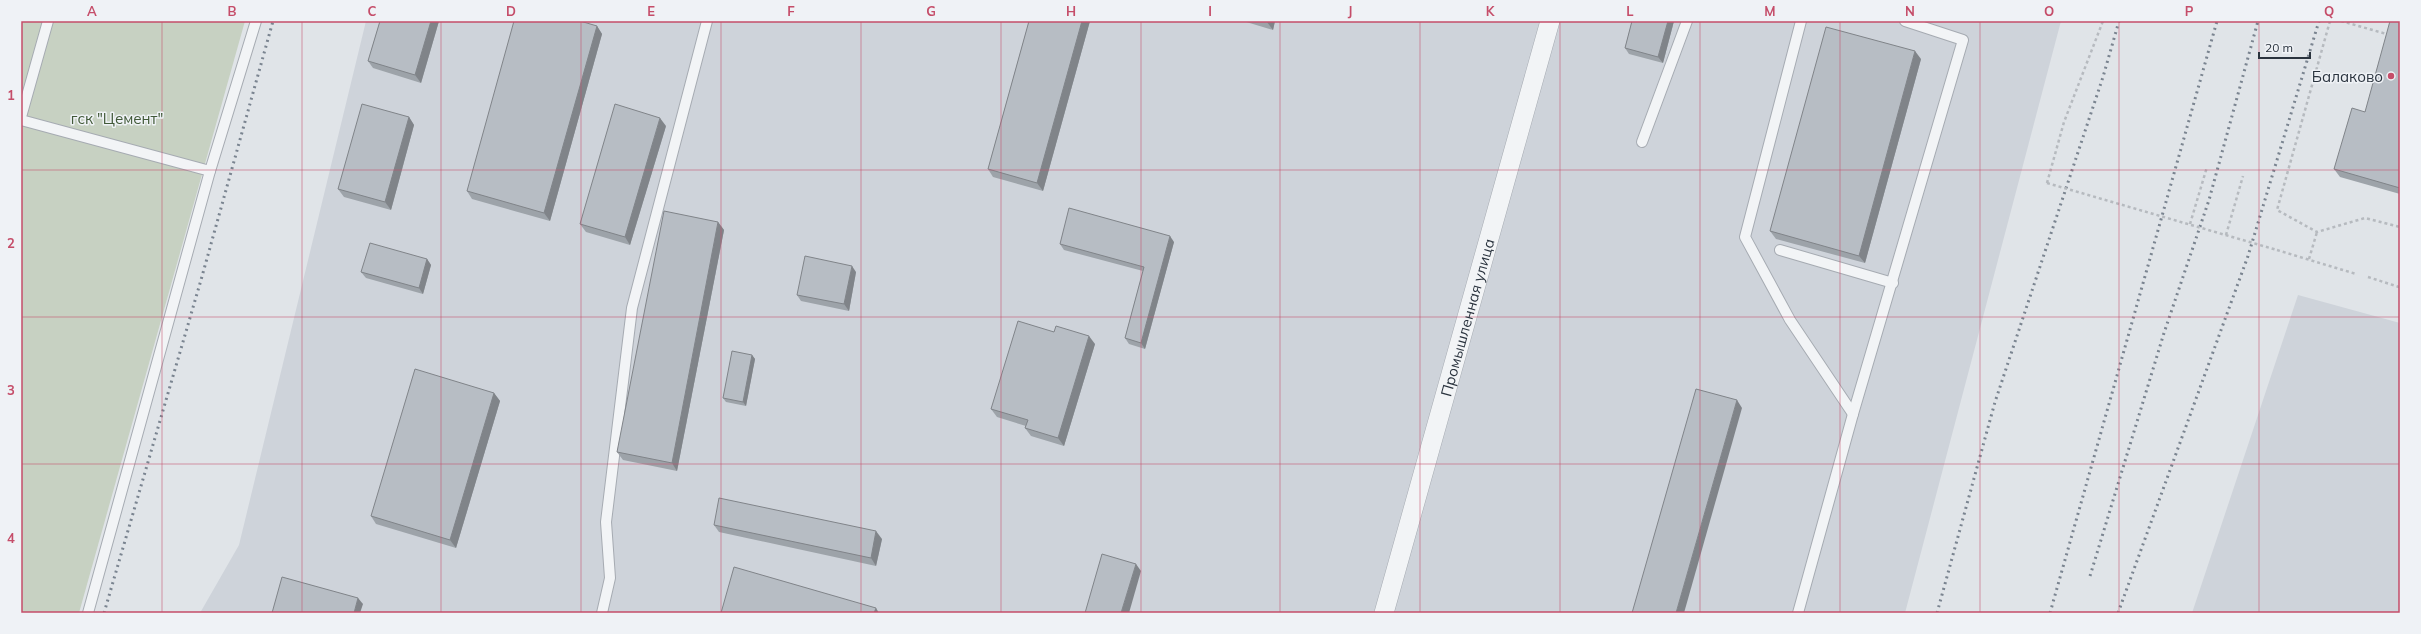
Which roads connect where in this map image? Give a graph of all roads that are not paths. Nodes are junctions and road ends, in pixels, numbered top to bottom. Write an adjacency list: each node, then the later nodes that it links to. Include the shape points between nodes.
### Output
1 (48, 21): 8 (lane)
2 (256, 21): 10 (lane)
3 (707, 21): 15 (lane, via 632,308 606,522 610,578)
4 (1550, 21): 16 (street, Промышленная улица)
5 (1687, 21): 9 (lane)
6 (1801, 21): 13 (lane, via 1745,237 1790,320)
7 (1905, 21): 12 (lane, via 1963,40)
8 (21, 118): 10 (lane)
9 (1642, 142)
10 (210, 171): 14 (lane)
11 (1780, 250): 12 (lane)
12 (1893, 283): 13 (lane)
13 (1853, 414): 17 (lane)
14 (88, 613)
15 (602, 613)
16 (1384, 613)
17 (1798, 613)

